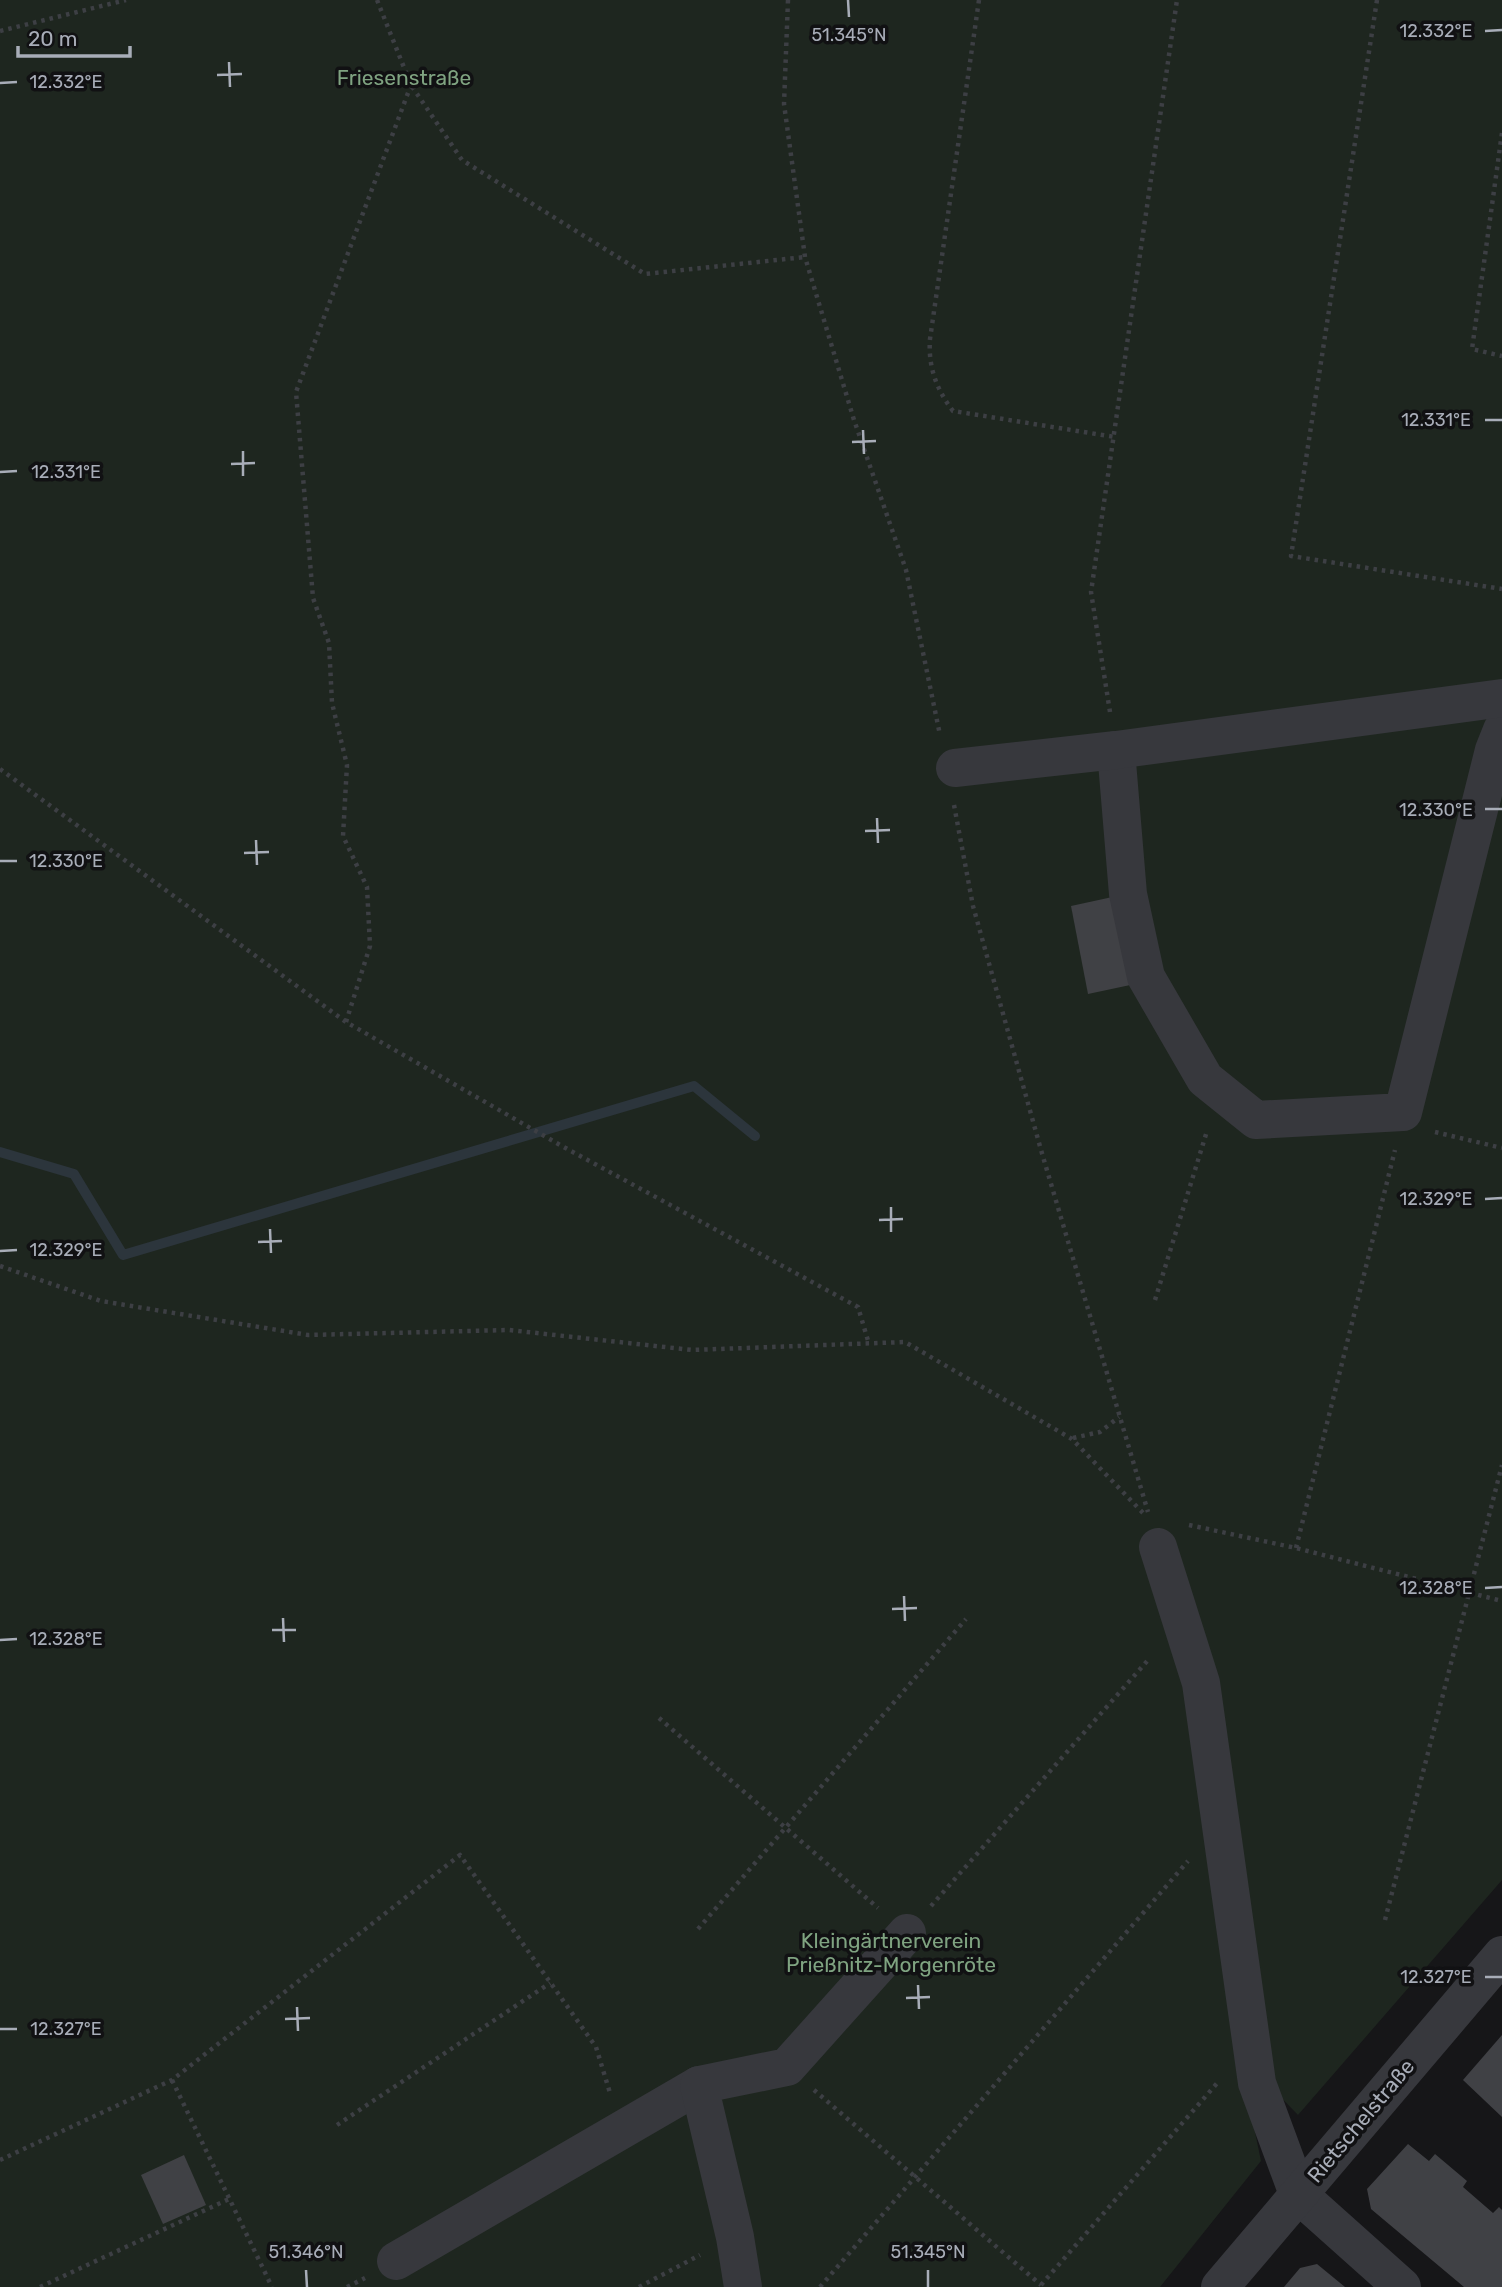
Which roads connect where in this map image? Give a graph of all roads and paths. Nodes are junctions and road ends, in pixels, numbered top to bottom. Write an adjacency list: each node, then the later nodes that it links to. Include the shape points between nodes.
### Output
1 (126, 0): 6 (path)
2 (377, 0): 7 (path)
3 (979, 0): 11 (path, via 930,339 929,357 940,394 953,411)
4 (1177, 0): 11 (path)
5 (1377, 0): 12 (path, via 1291,556)
6 (0, 31)
7 (411, 85): 9 (path, via 462,160 645,274); 18 (path, via 296,392 313,598 330,643 332,703 347,765 343,836 367,887 370,946)
8 (1502, 133): 10 (path, via 1472,349)
9 (805, 257)
10 (1502, 356)
11 (1115, 437): 15 (path, via 1091,592)
12 (1502, 589)
13 (1502, 698): 15 (street)
14 (1502, 730): 19 (street)
15 (1116, 750): 16 (street); 20 (street, via 1128,894 1146,977 1205,1079)
16 (956, 768)
17 (0, 769): 18 (path)
18 (346, 1022): 24 (path, via 858,1307)
19 (1402, 1118): 20 (street); 21 (path); 29 (path)
20 (1256, 1120): 23 (path, via 1209,1125)
21 (1502, 1148)
22 (0, 1266): 24 (path, via 101,1301 308,1335 509,1330 692,1350)
23 (1155, 1300)
24 (869, 1344): 26 (path, via 905,1342)
25 (1119, 1417): 26 (path, via 1100,1432)
26 (1072, 1438): 28 (path)
27 (1502, 1465): 30 (path)
28 (1164, 1531): 29 (path); 42 (street, via 1201,1683)
29 (1296, 1548): 30 (path)
30 (1469, 1594): 31 (path); 37 (path)
31 (1502, 1601)
32 (966, 1619): 35 (path)
33 (1149, 1659): 39 (path)
34 (659, 1718): 35 (path)
35 (785, 1827): 38 (path); 39 (path)
36 (1194, 1855): 49 (path)
37 (1385, 1920)
38 (698, 1928)
39 (907, 1933): 43 (street)
40 (1502, 1955): 50 (street, Rietschelstraße)
41 (550, 1983): 44 (path, via 460,1856); 46 (path); 47 (path, via 596,2047)
42 (1251, 2043): 50 (street, via 1257,2083); 54 (path)
43 (787, 2067): 45 (street); 49 (path)
44 (172, 2080): 48 (path); 51 (path)
45 (699, 2085): 47 (street); 52 (street)
46 (337, 2125)
47 (621, 2131): 53 (street)
48 (0, 2160)
49 (916, 2177): 54 (path); 59 (path)
50 (1298, 2194): 60 (street, Rietschelstraße); 61 (street)
51 (229, 2199): 55 (path); 56 (path)
52 (735, 2237): 57 (path); 58 (street)
53 (396, 2261)
54 (1040, 2286)
55 (40, 2287)
56 (272, 2287)
57 (639, 2287)
58 (743, 2287)
59 (820, 2287)
60 (1220, 2287)
61 (1402, 2287)

